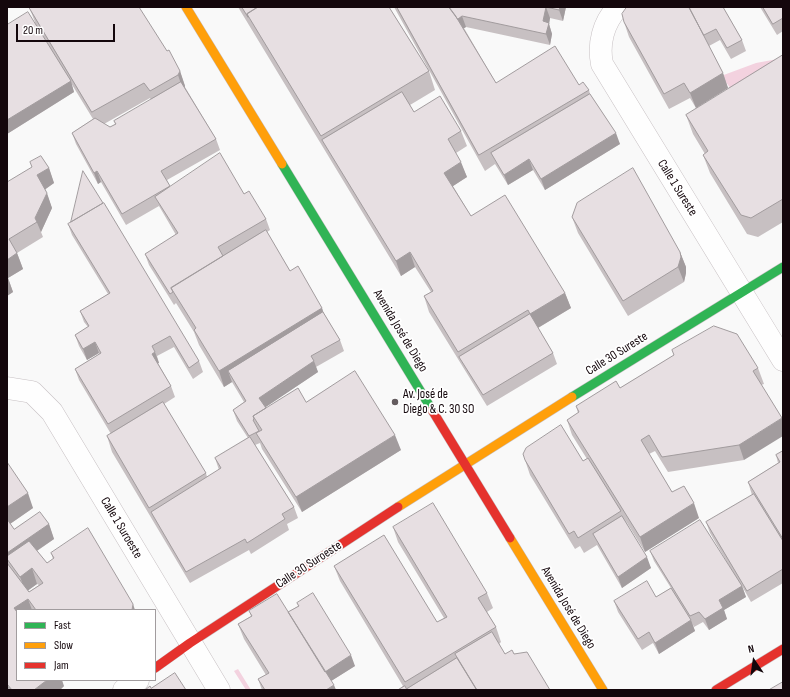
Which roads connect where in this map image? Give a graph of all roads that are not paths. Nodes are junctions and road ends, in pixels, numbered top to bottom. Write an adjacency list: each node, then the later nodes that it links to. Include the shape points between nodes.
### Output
1 (186, 7): 7 (street, Avenida José de Diego)
2 (616, 9): 4 (street, Calle 1 Sureste, via 602,36 599,50 602,64)
3 (783, 267): 4 (street, Calle 30 Sureste)
4 (742, 293): 5 (street, Calle 1 Sureste); 7 (street, Calle 30 Sureste)
5 (783, 360)
6 (7, 388): 8 (street, Calle 1 Suroeste, via 32,392 52,412)
7 (465, 463): 8 (street, Calle 30 Suroeste); 14 (street, Avenida José de Diego)
8 (190, 643): 10 (street, Calle 30 Suroeste); 13 (street, Calle 1 Suroeste)
9 (783, 649): 15 (street)
10 (156, 667)
11 (137, 681): 12 (street)
12 (124, 690)
13 (219, 690)
14 (603, 690)
15 (716, 690)

